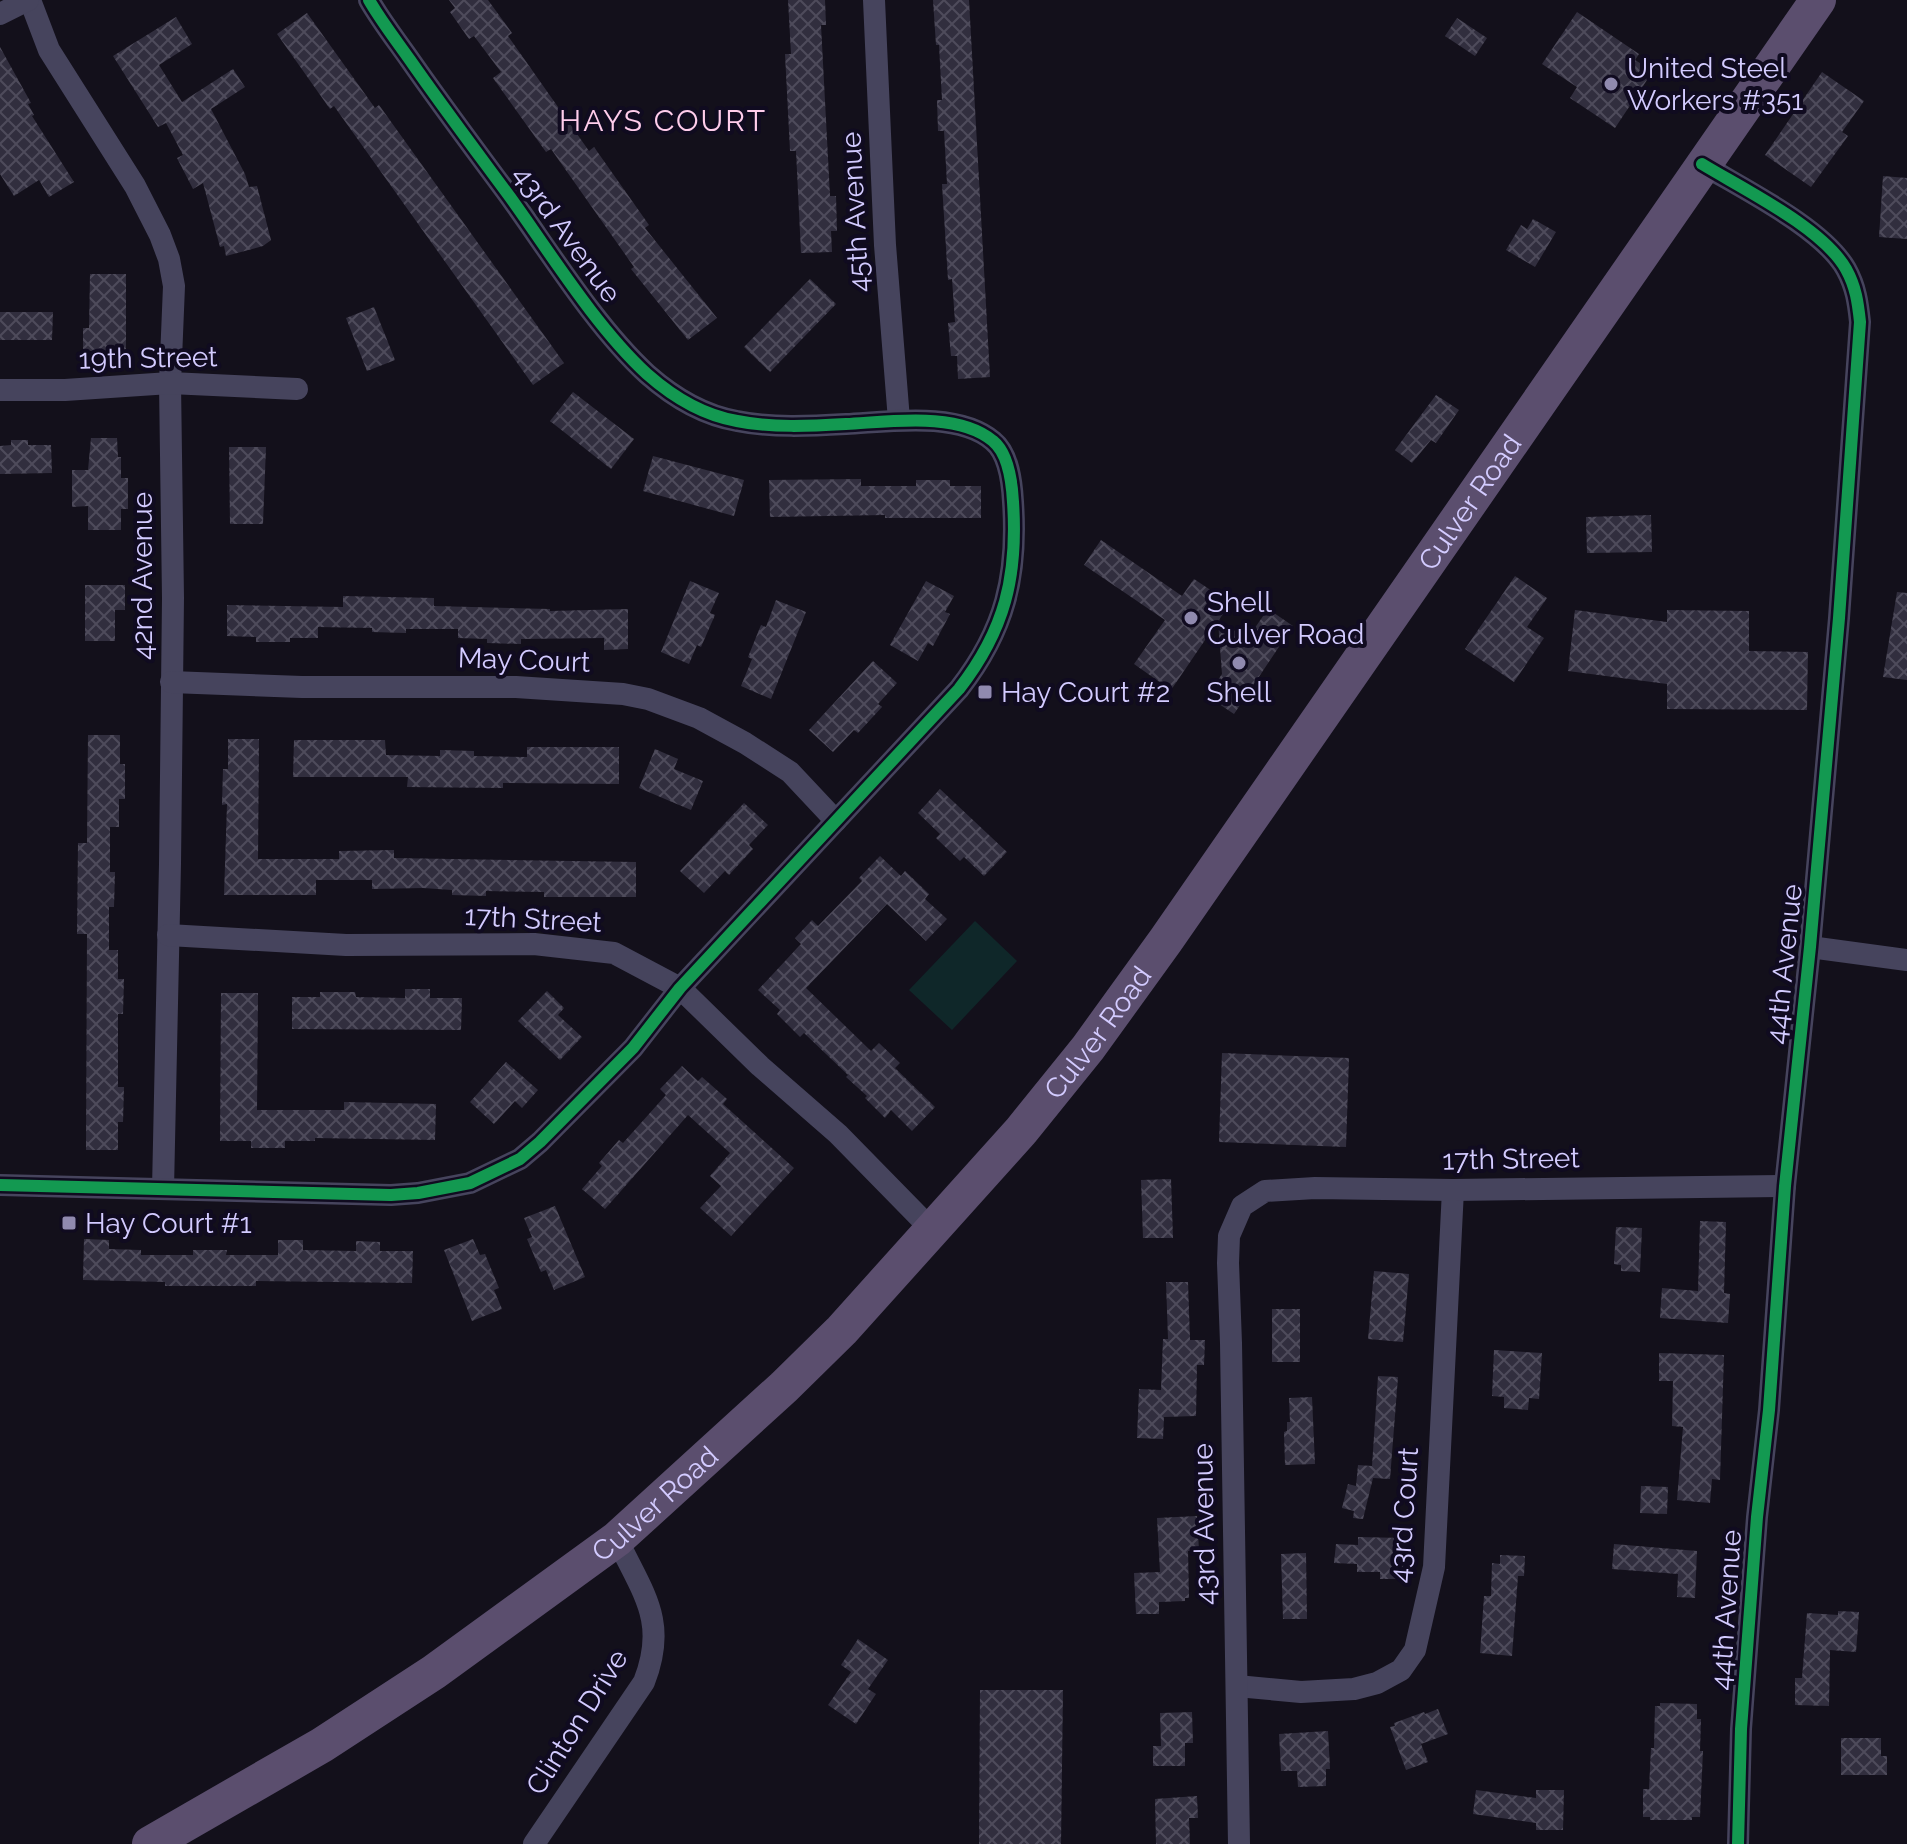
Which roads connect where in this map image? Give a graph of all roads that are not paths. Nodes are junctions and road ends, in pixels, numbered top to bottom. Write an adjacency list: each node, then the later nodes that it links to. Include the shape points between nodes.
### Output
1 (29, 0): 5 (street); 7 (street, 42nd Avenue, via 49,50 135,186 169,259 174,286)
2 (369, 0): 10 (street, 43rd Avenue, via 577,290 645,372 687,404 738,422)
3 (874, 0): 10 (street, 45th Avenue)
4 (1818, 0): 6 (main road, Culver Road)
5 (0, 14)
6 (1702, 164): 14 (street, 44th Avenue, via 1829,246 1857,295 1856,404); 22 (main road, Culver Road, via 1166,940 1088,1048)
7 (170, 383): 8 (street, 19th Street); 9 (street, 19th Street); 11 (street, 42nd Avenue)
8 (297, 389)
9 (0, 390)
10 (899, 420): 12 (street, 43rd Avenue, via 972,428 995,442 1013,490 1013,569 1008,595 975,668)
11 (171, 682): 12 (street, May Court, via 511,687 648,699 675,707 790,772); 13 (street, 42nd Avenue)
12 (836, 821): 16 (street, 43rd Avenue)
13 (168, 935): 16 (street, 17th Street, via 346,945 534,944 587,949 614,953); 19 (street, 42nd Avenue)
14 (1810, 947): 15 (street); 18 (street, 44th Avenue)
15 (1907, 960)
16 (680, 988): 19 (street, 43rd Avenue, via 633,1048 540,1142 520,1159 470,1183 391,1195); 22 (street, 17th Street, via 838,1134)
17 (0, 1185): 19 (street, 43rd Avenue)
18 (1785, 1186): 20 (street, 17th Street); 28 (street, 44th Avenue, via 1741,1729)
19 (163, 1189)
20 (1453, 1190): 21 (street, 17th Street, via 1265,1191); 24 (street, 43rd Court, via 1434,1567 1415,1650 1401,1670 1354,1689 1301,1692)
21 (1242, 1206): 24 (street, 43rd Avenue, via 1229,1236 1228,1263)
22 (933, 1231): 23 (main road, Culver Road, via 784,1387)
23 (617, 1539): 25 (main road, Culver Road, via 347,1729); 26 (street, Clinton Drive, via 652,1612 653,1659 644,1682)
24 (1237, 1686): 27 (street, 43rd Avenue)
25 (150, 1844)
26 (534, 1844)
27 (1239, 1844)
28 (1738, 1844)

